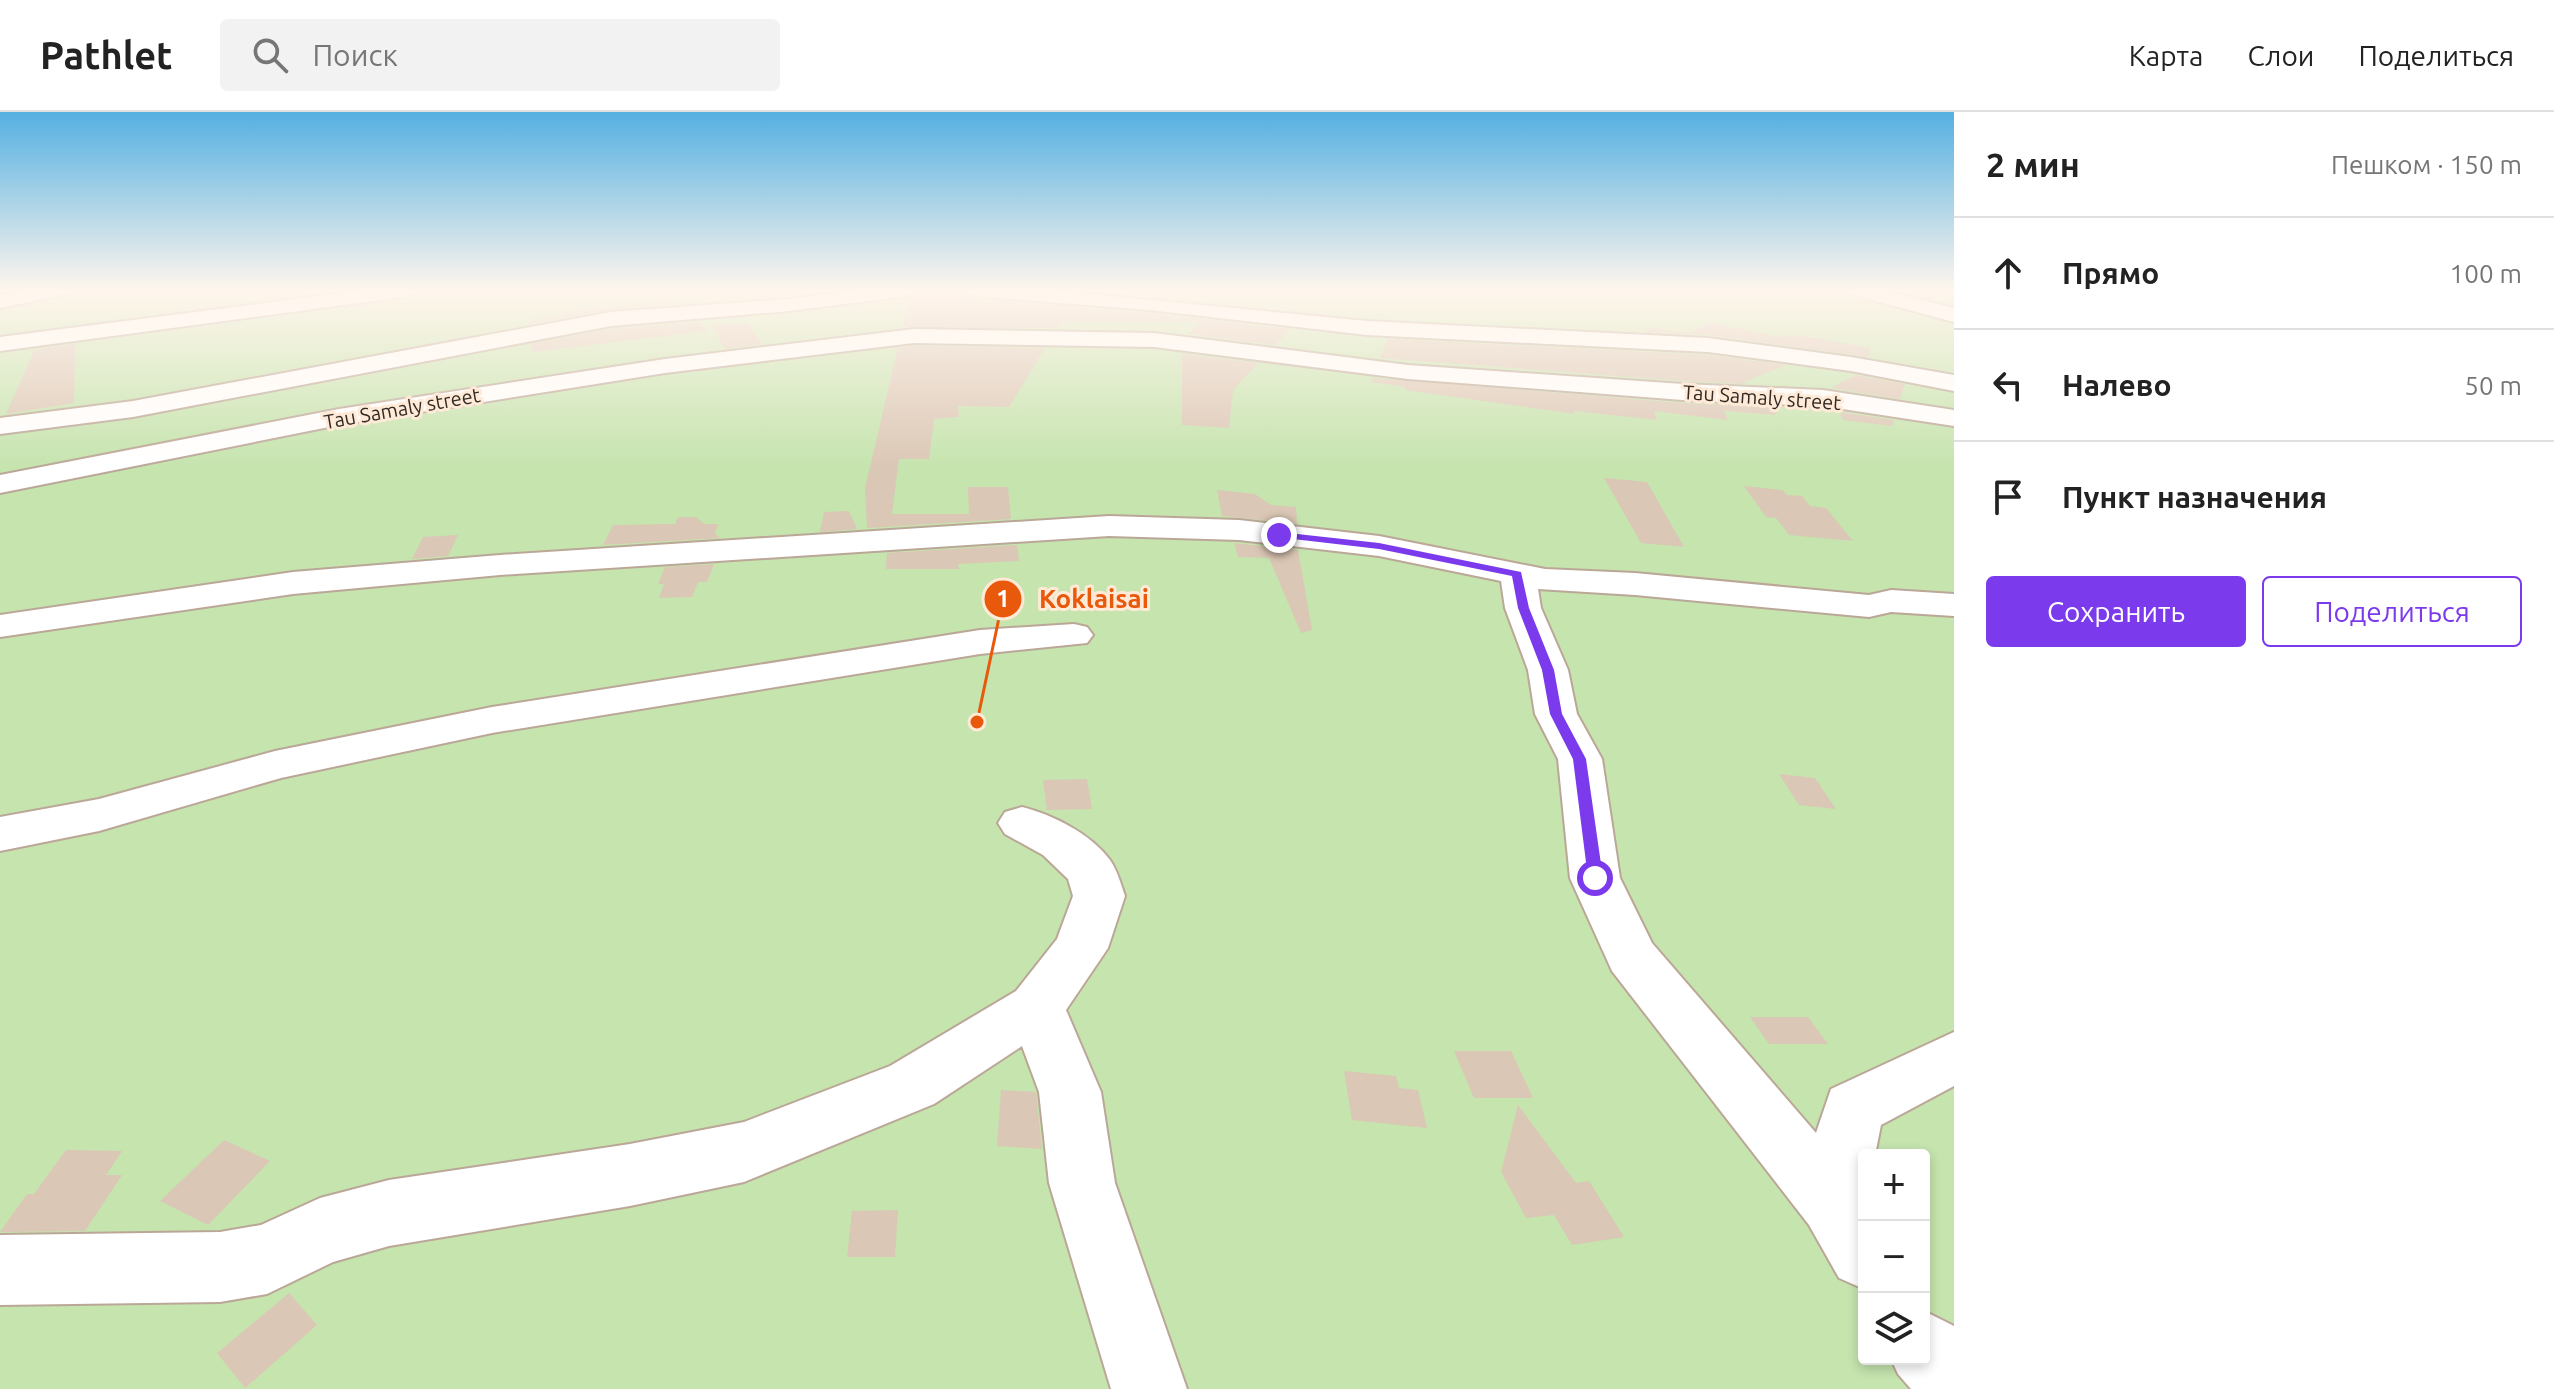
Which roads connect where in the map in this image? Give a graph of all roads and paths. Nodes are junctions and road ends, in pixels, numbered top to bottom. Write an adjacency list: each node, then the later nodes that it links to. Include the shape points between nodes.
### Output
1 (449, 350): 7 (street, via 133,409)
2 (801, 350): 8 (street, Tau Samaly street, via 401,407)
3 (1230, 350): 6 (street, Tau Samaly street, via 1408,372 1823,398)
4 (1743, 350): 5 (street)
5 (1954, 383)
6 (1954, 418)
7 (0, 426)
8 (0, 484)
9 (1517, 574): 10 (street, via 1869,606 1891,601); 11 (street, via 1366,545 1227,529 1109,526 293,583); 17 (street, via 1523,608 1548,670 1556,714 1580,759 1595,878 1631,956)
10 (1954, 605)
11 (0, 626)
12 (1074, 635): 14 (street, via 980,642 492,720 275,765 99,815)
13 (1022, 823): 15 (street, via 1060,843 1091,871 1099,896 1081,948)
14 (0, 834)
15 (1036, 1007): 19 (street, via 912,1085 744,1152 389,1213 320,1232 267,1259 220,1267); 22 (street, via 1070,1092 1082,1183)
16 (1954, 1057): 17 (street, via 1853,1109)
17 (1833, 1202): 18 (street)
18 (1858, 1244)
19 (0, 1270)
20 (1930, 1355): 21 (street)
21 (1954, 1381)
22 (1149, 1389)

